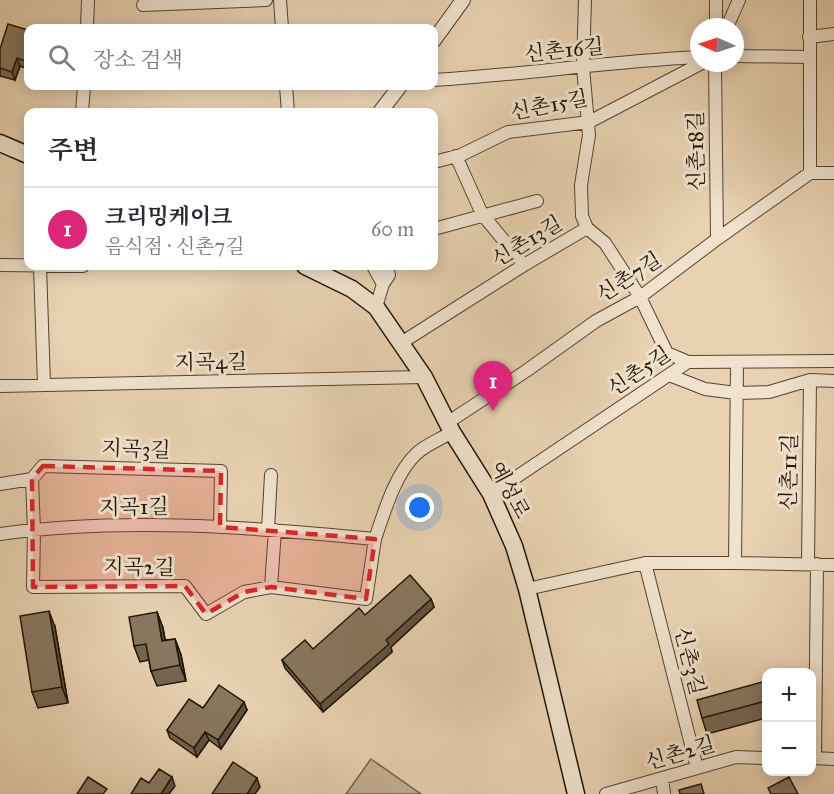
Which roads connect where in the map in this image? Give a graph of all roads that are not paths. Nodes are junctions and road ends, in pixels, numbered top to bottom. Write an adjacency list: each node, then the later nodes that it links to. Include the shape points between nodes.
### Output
1 (88, 0): 12 (street)
2 (266, 0): 9 (street)
3 (280, 0): 13 (street)
4 (463, 0): 15 (street)
5 (585, 0): 20 (street)
6 (716, 0): 10 (street)
7 (739, 0): 11 (street)
8 (810, 0): 16 (street)
9 (143, 5)
10 (716, 18)
11 (731, 18)
12 (87, 24)
13 (282, 24)
14 (834, 33): 16 (street)
15 (438, 34)
16 (809, 37): 19 (street)
17 (744, 56): 19 (street)
18 (690, 57): 20 (street, 신촌16길)
19 (809, 57): 35 (street)
20 (584, 67): 23 (street, 신촌16길); 30 (street)
21 (690, 69): 30 (street, 신촌15길)
22 (715, 72): 41 (street, 신촌18길)
23 (438, 80)
24 (84, 90): 27 (street)
25 (286, 90): 28 (street)
26 (397, 90): 29 (street)
27 (82, 108)
28 (288, 108)
29 (383, 108)
30 (589, 122): 33 (street, 신촌15길, via 508,132); 40 (street, via 582,185 582,216)
31 (0, 143): 32 (main road)
32 (24, 153)
33 (456, 156): 34 (street, 신촌15길); 38 (street)
34 (438, 161)
35 (810, 173): 36 (street); 41 (street, 신촌7길)
36 (834, 173)
37 (537, 201): 38 (street)
38 (482, 214): 39 (street); 43 (street)
39 (438, 228)
40 (588, 228): 43 (street, 신촌13길); 50 (street, 신촌13길, via 605,243)
41 (717, 239): 50 (street, 신촌7길)
42 (0, 265): 44 (street)
43 (524, 265): 52 (street, 신촌13길)
44 (24, 266)
45 (40, 270): 60 (street)
46 (313, 270): 51 (main road, 예성로, via 352,289)
47 (375, 270): 49 (street)
48 (387, 270): 49 (street, via 389,275)
49 (383, 284): 51 (street)
50 (640, 297): 54 (street, 신촌13길, via 667,353); 63 (street, 신촌7길, via 596,321)
51 (376, 307): 52 (main road, 예성로)
52 (401, 343): 57 (main road, 예성로)
53 (834, 361): 55 (street, 신촌5길)
54 (688, 362): 55 (street, 신촌5길); 56 (street, 신촌5길)
55 (737, 363): 62 (street)
56 (669, 375): 62 (street, via 705,389); 67 (street, 신촌5길)
57 (424, 377): 60 (street, 지곡4길); 63 (main road, 예성로)
58 (810, 380): 59 (street); 62 (street, via 769,392); 75 (street, 신촌11길)
59 (834, 381)
60 (44, 385): 61 (street, 지곡4길)
61 (0, 386)
62 (736, 393): 73 (street)
63 (450, 427): 67 (main road, 예성로); 72 (street, via 416,454 402,474)
64 (271, 475): 69 (street)
65 (32, 479): 66 (street, 지곡3길); 68 (street, 지곡3길, via 43,466 221,471); 70 (street)
66 (0, 484)
67 (491, 494): 78 (main road, 예성로, via 514,546)
68 (220, 527): 69 (street, 지곡1길); 70 (street, 지곡1길)
69 (272, 529): 72 (street, 지곡1길); 77 (street)
70 (34, 530): 71 (street, 지곡1길); 77 (street, 지곡2길, via 33,587 184,586 206,614 244,592)
71 (0, 534)
72 (375, 539): 77 (street, 지곡2길, via 366,599)
73 (735, 562): 74 (street); 75 (street)
74 (645, 563): 78 (street); 83 (street, 신촌3길)
75 (813, 564): 76 (street); 79 (street, 신촌11길)
76 (834, 565)
77 (271, 587)
78 (527, 589): 85 (main road, 예성로)
79 (813, 722)
80 (762, 758): 83 (street, 신촌2길, via 736,757)
81 (816, 758): 82 (street)
82 (834, 759)
83 (697, 768): 84 (street, 신촌2길)
84 (662, 778): 86 (street, 신촌2길); 87 (street)
85 (576, 794)
86 (606, 794)
87 (664, 794)

